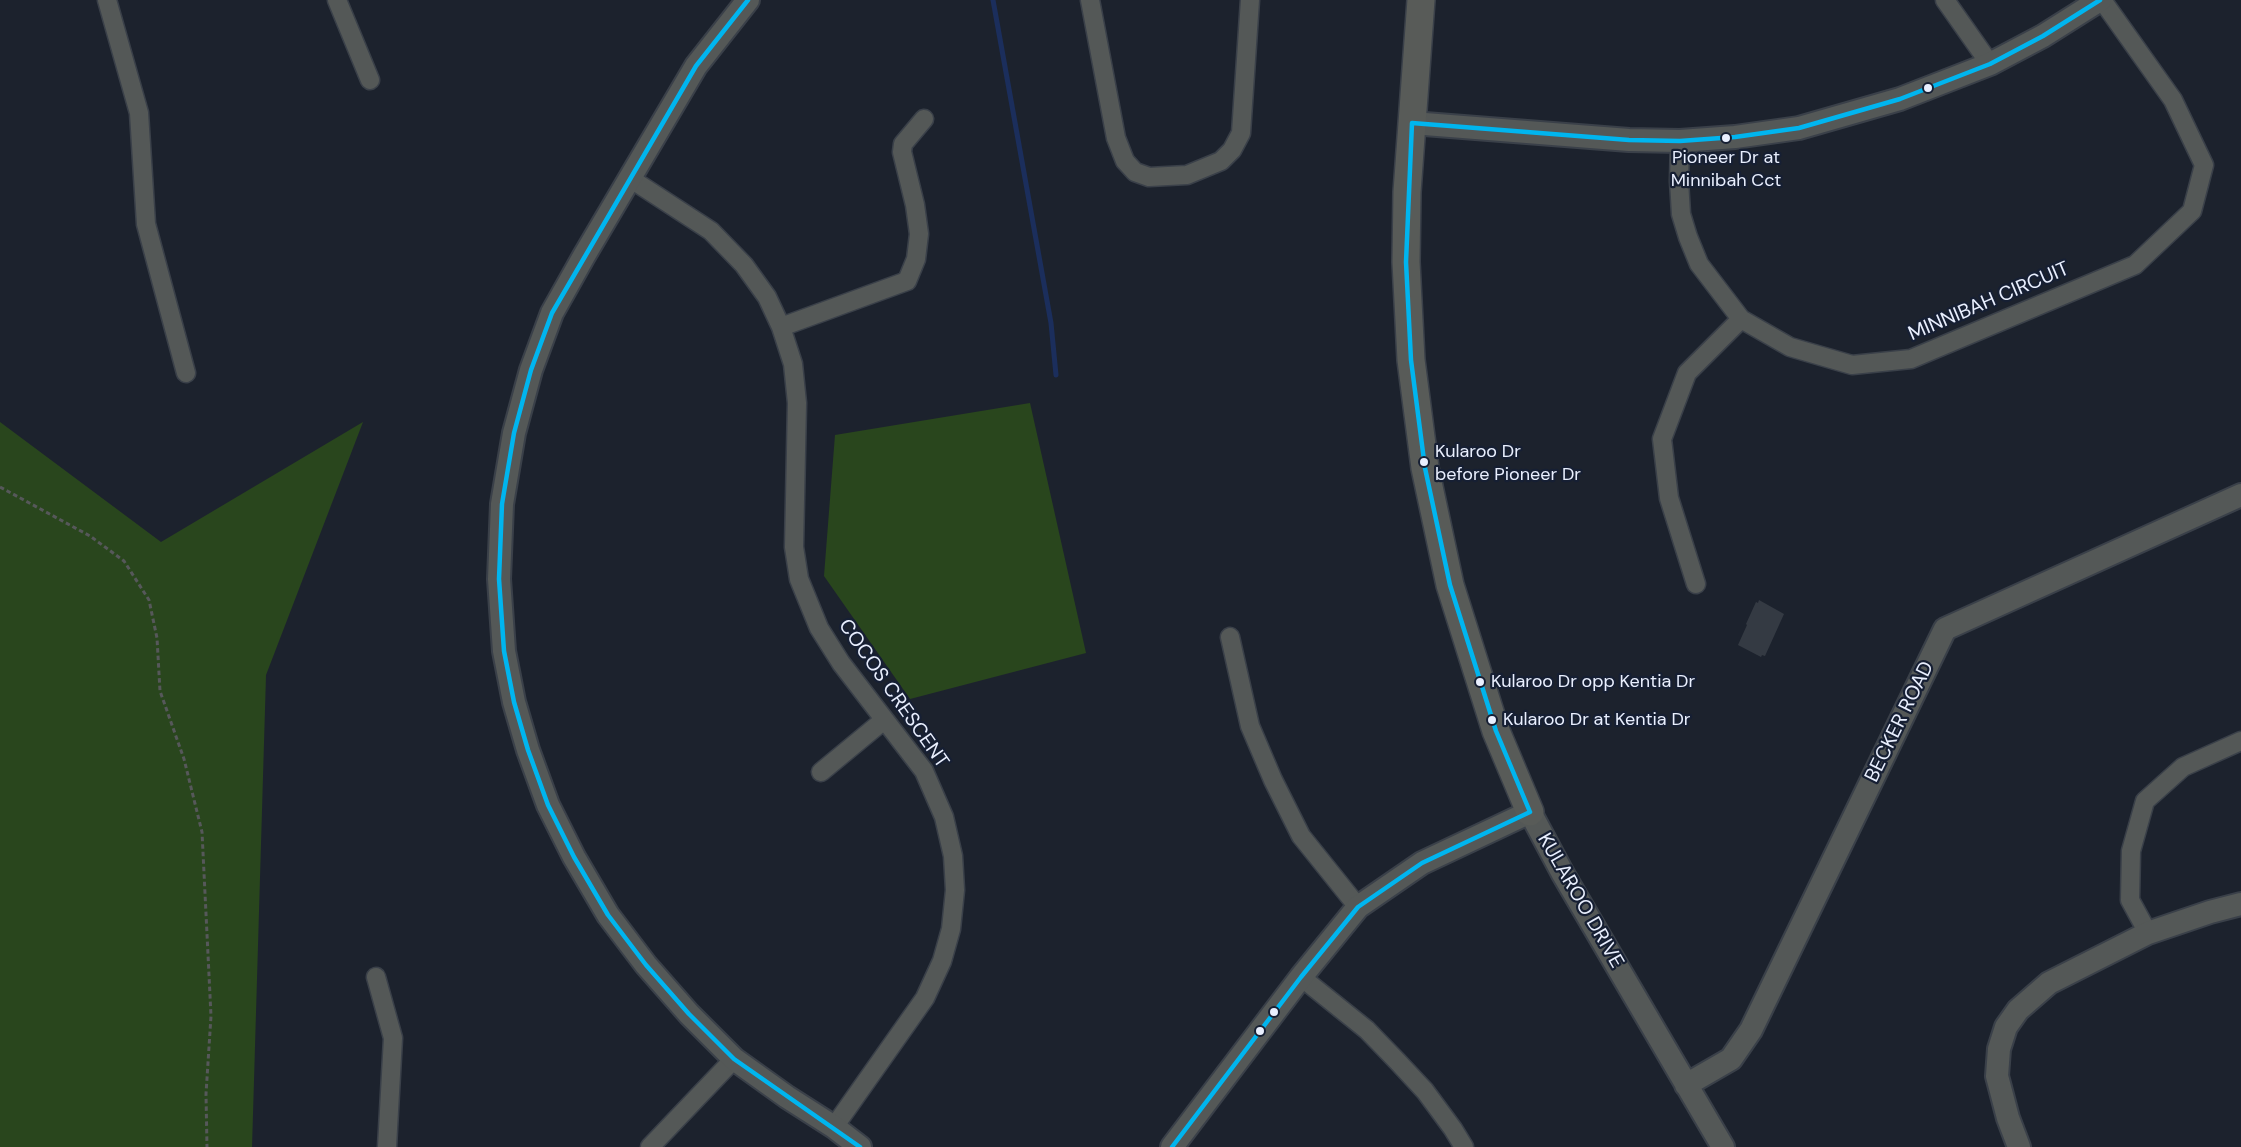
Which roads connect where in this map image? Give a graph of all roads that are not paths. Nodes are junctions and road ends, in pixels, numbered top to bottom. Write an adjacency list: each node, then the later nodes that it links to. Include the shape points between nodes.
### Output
1 (107, 0): 17 (street, via 139,112 146,225)
2 (337, 0): 10 (street)
3 (748, 0): 14 (street, via 696,66)
4 (1090, 0): 5 (street, via 1116,138 1125,161 1135,172 1149,177 1187,175 1221,161 1232,150 1241,133)
5 (1250, 0)
6 (1421, 0): 12 (main road, KULAROO DRIVE)
7 (1945, 0): 9 (street)
8 (2101, 0): 9 (street); 15 (street, MINNIBAH CIRCUIT, via 2173,100 2204,165 2192,211 2135,265 1911,359 1852,365 1790,347)
9 (1990, 64): 13 (street, via 1900,99 1799,128)
10 (369, 80)
11 (924, 119): 16 (street, via 903,144 902,152 919,234 916,260 907,281)
12 (1412, 123): 13 (street); 24 (main road, KULAROO DRIVE, via 1406,262 1411,360 1425,468 1450,585 1497,731)
13 (1680, 141): 15 (street, MINNIBAH CIRCUIT, via 1681,214 1688,237 1698,264)
14 (631, 178): 16 (street, COCOS CRESCENT, via 711,231 744,265); 30 (street, via 552,314 514,433 502,504 499,579 504,651 528,750 574,857 608,915 646,965)
15 (1741, 319): 19 (street, via 1687,373 1662,439 1669,498)
16 (782, 327): 21 (street, COCOS CRESCENT, via 793,364 796,404 794,547 799,579 819,628)
17 (186, 373)
18 (2241, 495): 31 (street, BECKER ROAD, via 1945,629 1751,1029 1731,1059)
19 (1696, 584)
20 (1230, 637): 26 (street, via 1250,726 1273,780 1301,836)
21 (884, 720): 23 (street); 32 (street, COCOS CRESCENT, via 924,771 944,817 953,856 951,929 925,998)
22 (2241, 741): 27 (street, via 2183,767 2145,801 2131,851 2130,900)
23 (821, 772)
24 (1530, 812): 26 (street, via 1422,863); 31 (street, KULAROO DRIVE)
25 (2241, 906): 27 (street)
26 (1358, 907): 29 (street)
27 (2148, 933): 39 (street, via 2049,983 2026,1000 2007,1027 1999,1049 1997,1076)
28 (376, 977): 34 (street, via 393,1038)
29 (1300, 977): 33 (street); 37 (street, via 1367,1030 1398,1062 1425,1091)
30 (734, 1059): 32 (street); 35 (street)
31 (1686, 1085): 38 (street, KULAROO DRIVE)
32 (834, 1127): 36 (street)
33 (1174, 1146)
34 (387, 1147)
35 (650, 1147)
36 (860, 1147)
37 (1464, 1147)
38 (1723, 1147)
39 (2019, 1147)

